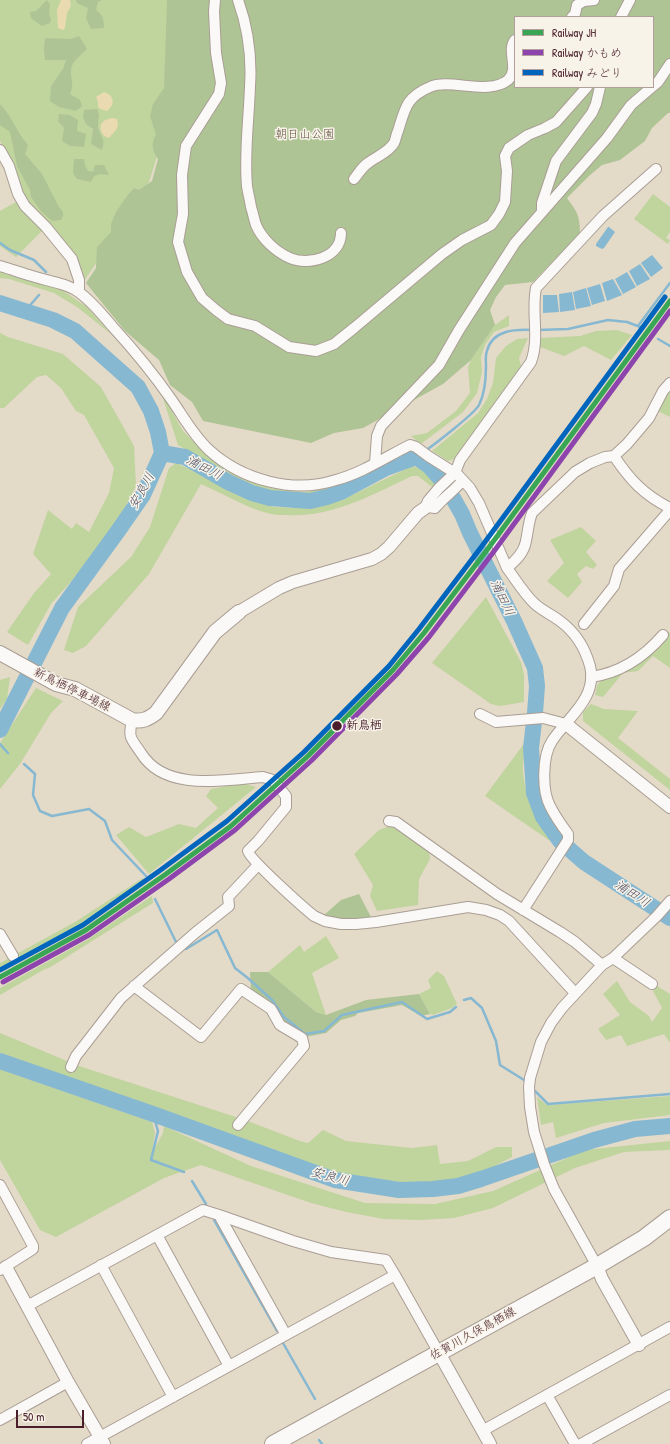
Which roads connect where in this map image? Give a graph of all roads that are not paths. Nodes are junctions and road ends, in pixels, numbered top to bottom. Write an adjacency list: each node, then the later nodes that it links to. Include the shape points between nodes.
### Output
1 (215, 0): 10 (street, via 216,53 221,83 219,94 186,146 182,175 183,214 178,242 187,272 202,298 228,319 255,326 289,347 316,351 334,344 442,254 491,225 504,202 507,171 505,156 509,148 528,135 556,122)
2 (238, 0): 17 (street, via 245,20 250,50 246,169 247,188 255,224 274,248 290,258 310,262 326,257 337,248)
3 (594, 0): 5 (street, via 577,5)
4 (630, 0): 6 (street)
5 (573, 16)
6 (622, 16)
7 (514, 42): 15 (street, via 511,49 512,73 508,80 497,85 432,86 420,92 406,104 394,144 366,164)
8 (670, 64): 9 (street)
9 (654, 85)
10 (586, 88)
11 (600, 88): 16 (street, via 592,113 556,160 542,203)
12 (650, 88): 16 (street, via 631,105 607,138)
13 (0, 150): 19 (street, via 24,206 51,232 72,259 79,280)
14 (656, 169): 23 (street, via 603,216 536,288 533,301 535,346 531,362)
15 (354, 179)
16 (542, 212): 22 (street, via 515,243 439,365 381,426 377,436)
17 (341, 234)
18 (0, 266): 19 (street)
19 (79, 292): 22 (street, via 92,303 146,365 189,427 209,450 226,463 250,475 287,486 317,485 336,480)
20 (670, 383): 21 (street, via 649,418)
21 (614, 456): 26 (street, via 646,494); 27 (street, via 590,463 575,472 541,503 532,513 525,546 517,559)
22 (374, 463): 23 (street, via 410,445 428,456)
23 (451, 476): 24 (street); 25 (street, via 428,501)
24 (455, 488): 25 (street, via 435,508); 27 (street, via 470,488)
25 (425, 508): 28 (street, via 381,554 372,559 293,582)
26 (670, 509): 29 (street, via 619,569 614,586)
27 (507, 568): 32 (street, via 536,605 574,634 586,656)
28 (239, 612): 34 (main road, via 215,632 156,713 147,719)
29 (584, 624)
30 (663, 635): 32 (street, via 644,654 610,673)
31 (3, 654): 34 (main road, 新鳥栖停車場線, via 56,684 75,689)
32 (591, 677): 35 (street, via 582,706)
33 (480, 714): 35 (street, via 496,722 543,718)
34 (132, 720): 38 (street, via 132,741 146,761 164,775 192,781 262,777 273,780 281,789 286,796 286,807 248,851)
35 (566, 724): 36 (street); 40 (street, via 551,742 546,754 544,772 549,805 568,834 568,840)
36 (670, 807)
37 (389, 821): 40 (street, via 396,822)
38 (258, 865): 46 (street, via 228,897 229,906); 47 (street, via 314,916 325,921 341,924 376,922 468,907 500,915)
39 (668, 903): 43 (street)
40 (523, 910): 44 (street, via 575,942)
41 (0, 934): 42 (street)
42 (12, 956)
43 (613, 958): 44 (street); 45 (street)
44 (602, 965): 47 (street)
45 (652, 984)
46 (134, 986): 48 (street, via 121,998 76,1056); 49 (street, via 201,1037 241,989 270,1009 280,1025 302,1038 304,1046)
47 (575, 993): 55 (street, via 551,1023 541,1042 529,1087 530,1106 534,1132 550,1182)
48 (71, 1067)
49 (238, 1125)
50 (0, 1185): 56 (street, via 33,1246 29,1253)
51 (219, 1215): 53 (street, via 203,1210); 57 (street, via 331,1252 386,1260); 60 (street)
52 (670, 1218): 55 (main road, 佐賀川久保鳥栖線, via 644,1238)
53 (157, 1235): 54 (street); 63 (street)
54 (101, 1265): 58 (street); 67 (street)
55 (597, 1266): 61 (street); 62 (main road, 佐賀川久保鳥栖線)
56 (3, 1268): 58 (street)
57 (395, 1275): 60 (street); 62 (street)
58 (27, 1306): 64 (street)
59 (670, 1327): 61 (street)
60 (286, 1335): 63 (street)
61 (638, 1345): 65 (street)
62 (439, 1353): 69 (street); 72 (main road, 佐賀川久保鳥栖線)
63 (229, 1366): 67 (street)
64 (68, 1382): 68 (street); 70 (street)
65 (548, 1395): 69 (street); 74 (street)
66 (670, 1395): 75 (street)
67 (173, 1397): 70 (street)
68 (0, 1420)
69 (482, 1430): 73 (street)
70 (102, 1441): 71 (street)
71 (87, 1444)
72 (273, 1444)
73 (490, 1444)
74 (575, 1444)
75 (581, 1444)

